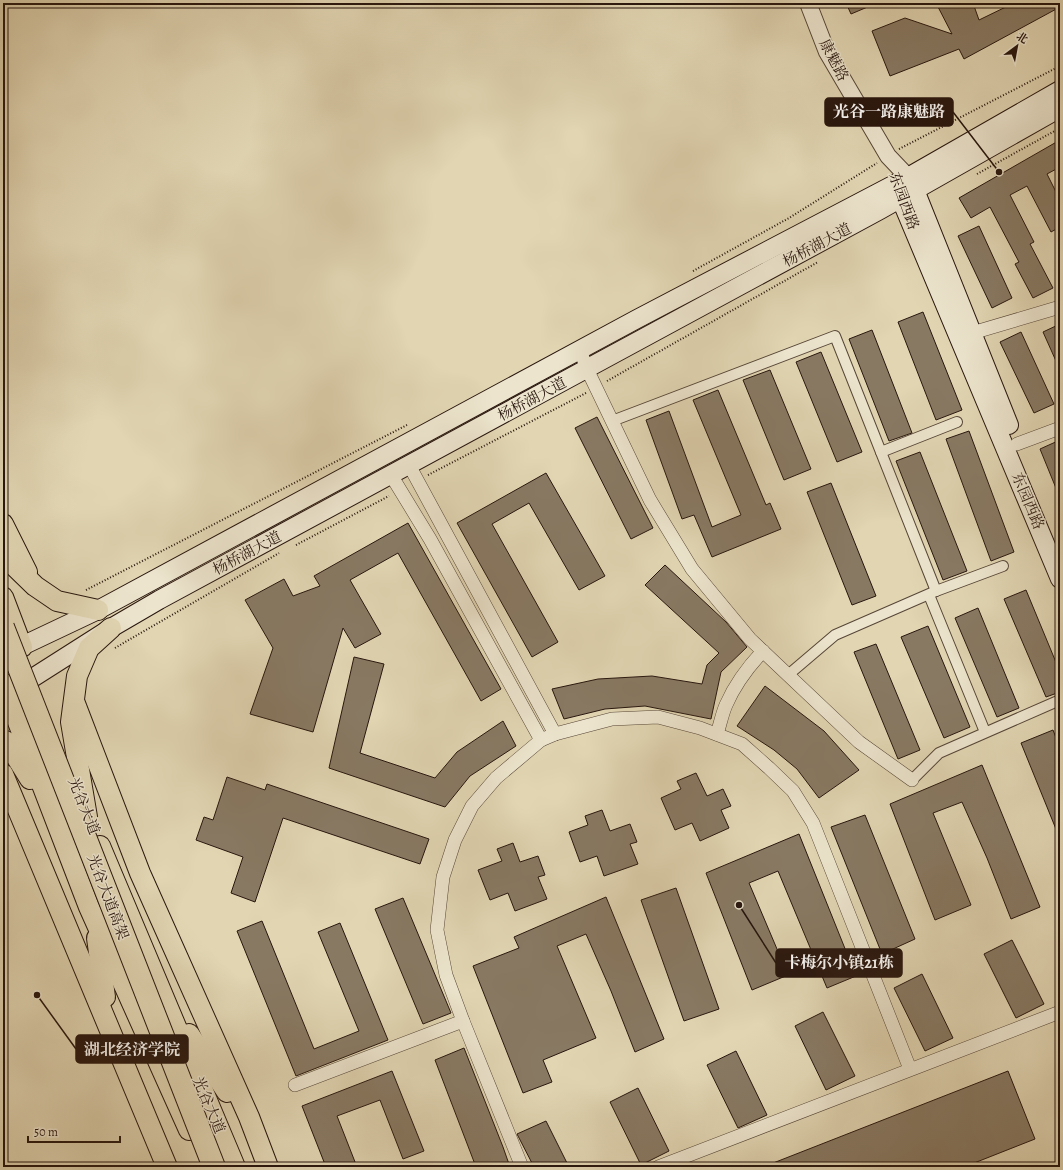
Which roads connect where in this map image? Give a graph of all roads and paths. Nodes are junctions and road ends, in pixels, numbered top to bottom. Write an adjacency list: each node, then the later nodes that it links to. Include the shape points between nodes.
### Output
1 (808, 3): 6 (street, 康魅路, via 827,52)
2 (1060, 66): 6 (path)
3 (1060, 90): 8 (main road, 杨桥湖大道)
4 (1060, 108): 8 (main road, 杨桥湖大道)
5 (1060, 128): 7 (path)
6 (888, 156): 8 (street, 东园西路); 10 (path, via 789,218)
7 (976, 174)
8 (904, 187): 12 (main road, 东园西路); 13 (main road, 杨桥湖大道); 14 (main road, 杨桥湖大道, via 880,210); 31 (main road, 东园西路)
9 (824, 259): 15 (path)
10 (687, 275)
11 (1060, 307): 12 (street)
12 (972, 333): 20 (main road, 东园西路)
13 (580, 350): 14 (street); 36 (main road, 杨桥湖大道)
14 (587, 369): 15 (street); 22 (main road, 杨桥湖大道)
15 (597, 387): 16 (street); 23 (path)
16 (612, 421): 21 (street, via 835,336); 41 (street, via 650,500 692,570)
17 (413, 422): 35 (path)
18 (957, 422): 21 (street)
19 (1060, 428): 20 (street)
20 (1017, 444): 28 (main road, 东园西路)
21 (881, 452): 33 (street)
22 (409, 465): 23 (street); 24 (main road, 杨桥湖大道)
23 (418, 481): 48 (street)
24 (395, 482): 26 (path); 38 (main road, 杨桥湖大道, via 160,600); 51 (street)
25 (3, 524): 32 (main road)
26 (291, 547)
27 (284, 551): 39 (path)
28 (1060, 551)
29 (3, 555): 32 (main road)
30 (1003, 566): 33 (street)
31 (1060, 579)
32 (34, 586): 35 (main road)
33 (932, 593): 42 (street, via 836,635); 47 (street)
34 (3, 597): 40 (main road, 光谷大道)
35 (63, 602): 36 (main road)
36 (98, 610): 40 (main road, 杨桥湖大道)
37 (3, 627): 67 (highway, 光谷大道高架, bridge)
38 (111, 628): 43 (main road, 杨桥湖大道); 46 (main road, via 89,648 76,676)
39 (114, 648)
40 (9, 651): 43 (main road, 光谷大道); 65 (highway, 光谷大道高架, via 51,777)
41 (763, 651): 42 (street); 49 (street, via 740,680 726,705)
42 (788, 675): 53 (street, via 858,742)
43 (34, 677): 44 (main road, 杨桥湖大道); 54 (main road, 光谷大道)
44 (3, 685): 55 (main road, 光谷大道)
45 (1060, 700): 47 (street)
46 (74, 701): 54 (main road, via 71,722); 63 (main road, via 140,873)
47 (985, 732): 53 (street, via 939,752)
48 (555, 734): 49 (street, via 612,719 658,716); 51 (street)
49 (717, 734): 61 (street, via 742,744 769,768 793,791 813,823)
50 (3, 740): 55 (main road, via 7,742)
51 (541, 740): 59 (street, via 496,778 472,806 455,840 443,877 437,930 446,976)
52 (3, 774): 60 (main road)
53 (912, 780)
54 (87, 817): 57 (main road, 光谷大道)
55 (56, 821): 56 (main road, 光谷大道)
56 (94, 918): 60 (main road); 66 (main road, 光谷大道)
57 (160, 989): 63 (main road); 68 (main road, 光谷大道)
58 (1060, 1012): 61 (street)
59 (463, 1021): 62 (street); 70 (street)
60 (113, 1036): 64 (main road)
61 (910, 1069): 71 (street)
62 (295, 1085)
63 (255, 1134): 69 (main road)
64 (167, 1167)
65 (199, 1167)
66 (204, 1167)
67 (214, 1167)
68 (235, 1167)
69 (268, 1167)
70 (522, 1167)
71 (658, 1167)

